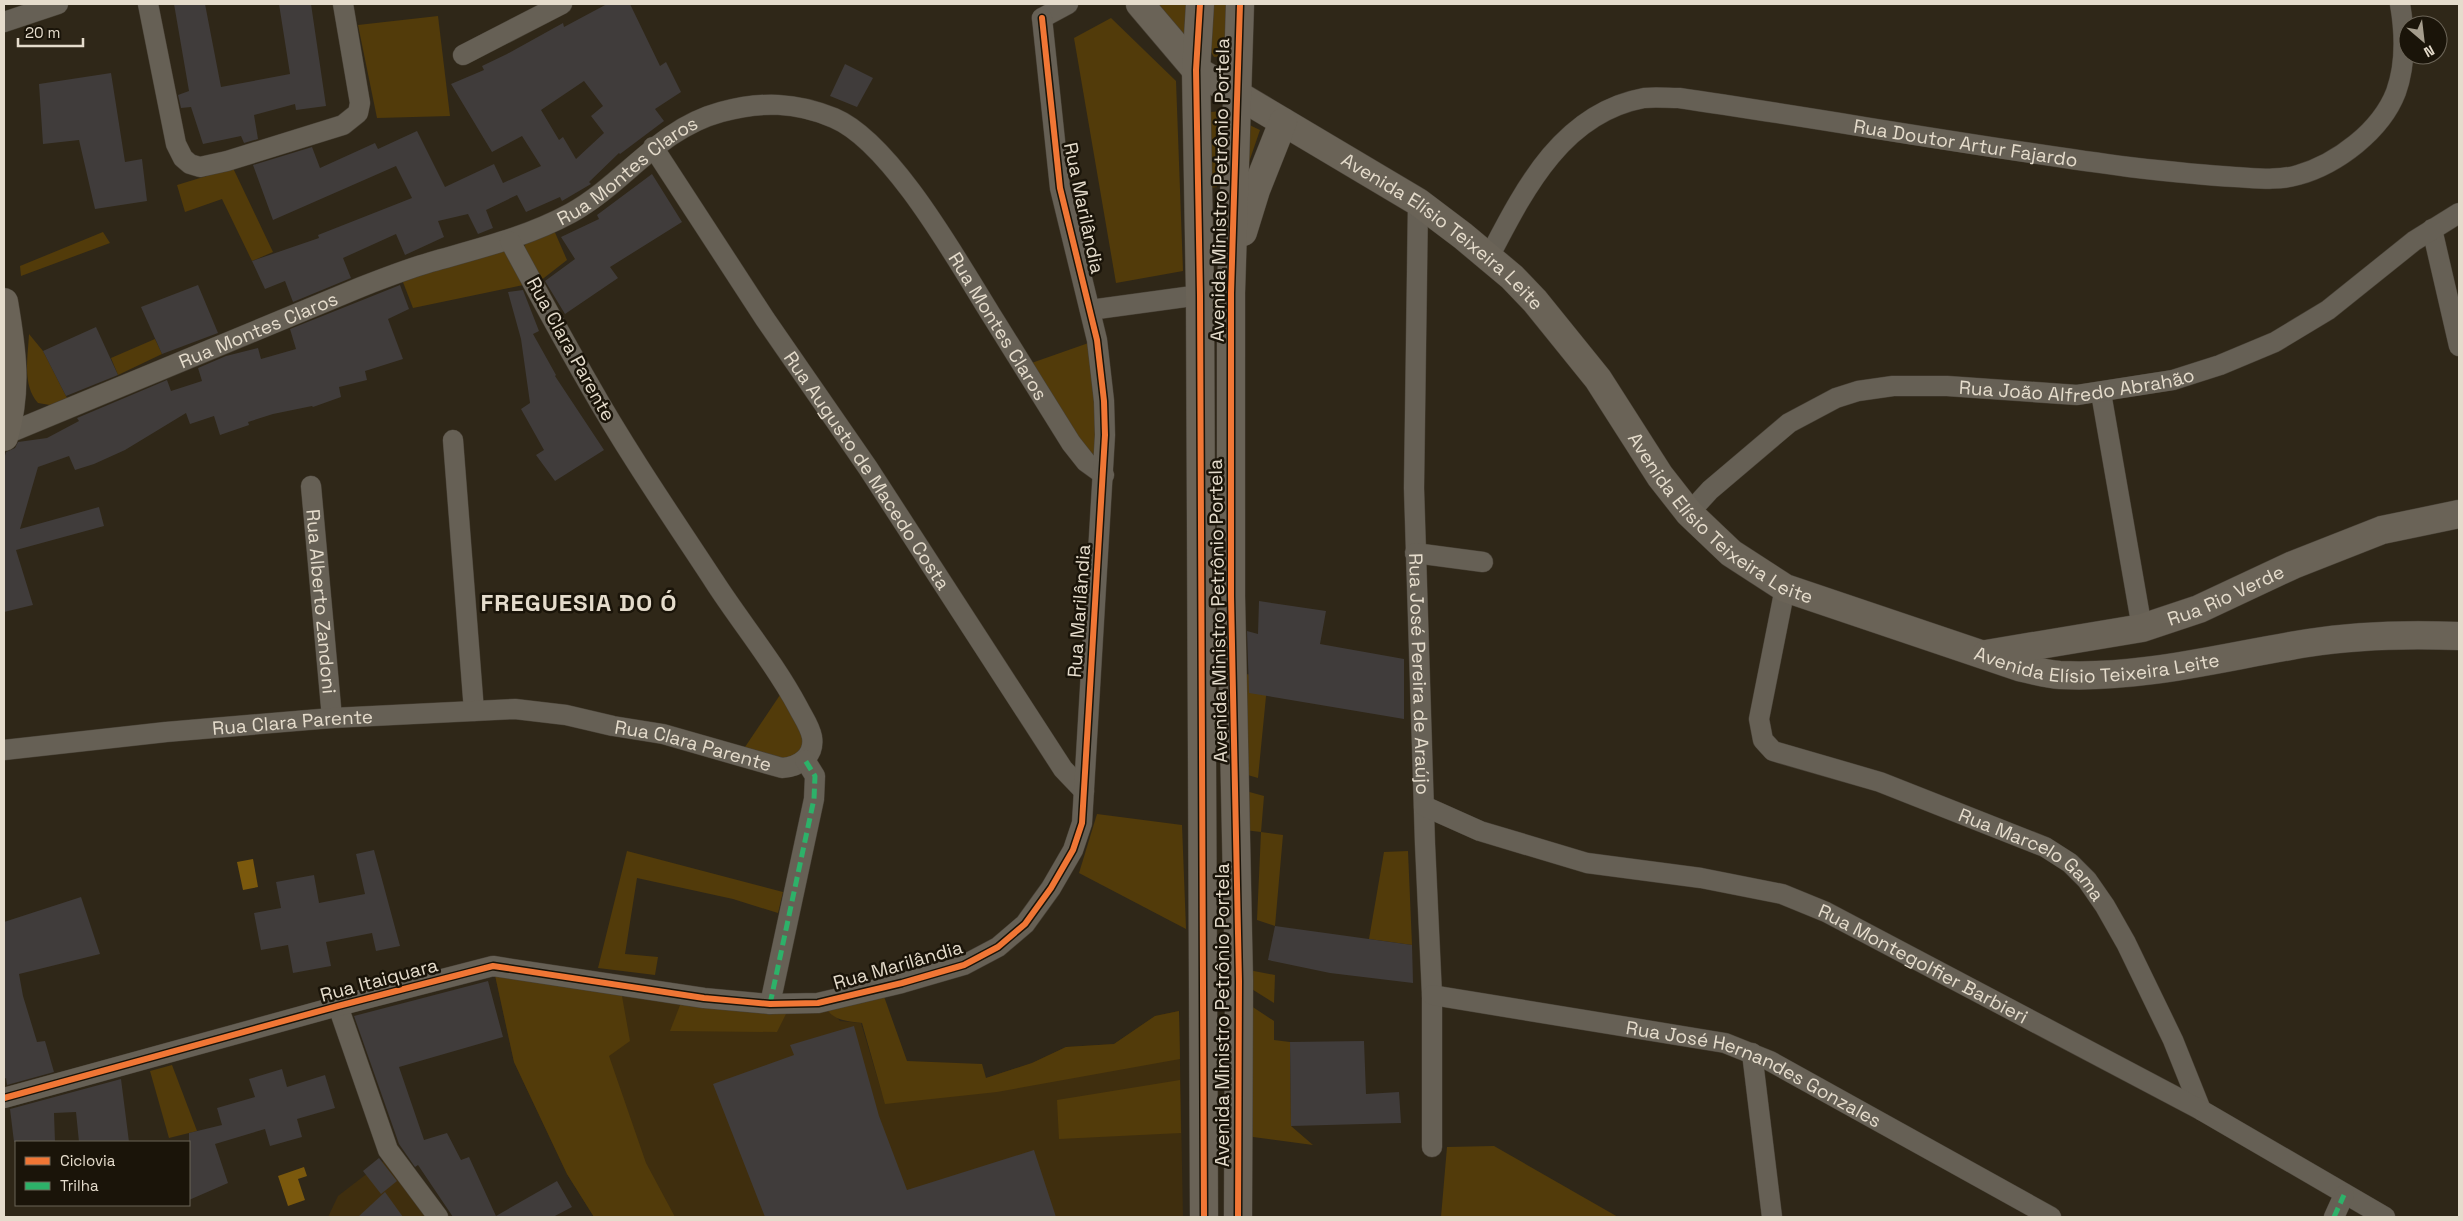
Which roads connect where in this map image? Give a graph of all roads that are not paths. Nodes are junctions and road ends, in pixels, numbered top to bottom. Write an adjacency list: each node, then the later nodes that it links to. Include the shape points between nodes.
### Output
1 (58, 4): 11 (street)
2 (148, 4): 3 (street, via 176,144 183,158 200,167 343,125 358,113 360,102)
3 (343, 4)
4 (562, 4): 12 (street)
5 (1068, 4): 10 (street)
6 (1140, 4): 13 (street, Avenida Elísio Teixeira Leite)
7 (1200, 4): 13 (street, Avenida Ministro Petrônio Portela)
8 (1240, 4): 14 (street, Avenida Ministro Petrônio Portela)
9 (2400, 4): 21 (street, Rua Doutor Artur Fajardo, via 2404,27 2403,65 2396,93 2369,131 2347,151 2298,175 2268,179 2188,174 2070,159 1679,98 1646,98 1611,108 1573,131 1521,196)
10 (1036, 11): 25 (street, Rua Marilândia, via 1060,188)
11 (4, 22)
12 (463, 55)
13 (1196, 70): 14 (street, Avenida Elísio Teixeira Leite); 23 (street, Avenida Ministro Petrônio Portela)
14 (1238, 94): 15 (street, Avenida Elísio Teixeira Leite); 22 (street, Avenida Ministro Petrônio Portela)
15 (1284, 122): 17 (street, Avenida Elísio Teixeira Leite); 22 (street, via 1256,190)
16 (653, 147): 20 (street, Rua Montes Claros, via 573,212); 30 (street, Rua Montes Claros, via 682,128 720,112 759,103 796,106 812,111 835,119 860,135 895,172 936,225 1071,443 1086,462); 44 (street, Rua Augusto de Macedo Costa, via 868,468 1063,769)
17 (1418, 202): 21 (street, Avenida Elísio Teixeira Leite); 34 (street, Rua José Pereira de Araújo)
18 (2459, 213): 19 (street, Rua João Alfredo Abrahão)
19 (2432, 229): 26 (street); 27 (street, Rua João Alfredo Abrahão, via 2328,310 2274,342 2220,365 2173,380)
20 (510, 241): 28 (street, Rua Montes Claros, via 430,262 361,287); 43 (street, Rua Clara Parente, via 628,449 786,684 812,738 812,749)
21 (1489, 257): 32 (street, Avenida Elísio Teixeira Leite, via 1535,301 1581,356 1660,476)
22 (1232, 280): 23 (street); 56 (street, Avenida Ministro Petrônio Portela, via 1231,596 1239,981)
23 (1200, 295): 25 (street); 55 (street, Avenida Ministro Petrônio Portela)
24 (4, 302): 28 (street, via 13,352 14,380)
25 (1090, 310): 30 (street, Rua Marilândia, via 1102,374)
26 (2459, 346)
27 (2101, 393): 32 (street, Rua João Alfredo Abrahão, via 2077,395 1947,386 1893,386 1858,391 1836,398 1789,423 1710,490); 37 (street)
28 (4, 436)
29 (453, 440): 40 (street)
30 (1104, 475): 44 (street, Rua Marilândia)
31 (310, 486): 41 (street, Rua Alberto Zandoni)
32 (1689, 513): 36 (street, Avenida Elísio Teixeira Leite, via 1730,553)
33 (2459, 514): 37 (street, Rua Rio Verde, via 2382,530 2199,609)
34 (1416, 553): 35 (street); 45 (street, Rua José Pereira de Araújo)
35 (1483, 562)
36 (1785, 588): 39 (street, Avenida Elísio Teixeira Leite); 51 (street, Rua Marcelo Gama, via 1759,719 1762,740 1773,751 1880,782 2045,846 2070,862 2105,906 2126,943 2173,1040)
37 (2142, 628): 39 (street, Rua Rio Verde)
38 (2459, 636): 39 (street, Avenida Elísio Teixeira Leite, via 2394,634 2354,637 2167,669 2085,676 2058,675 2019,667)
39 (1984, 654)
40 (474, 711): 41 (street, Rua Clara Parente); 43 (street, Rua Clara Parente, via 515,709 566,715 663,734 782,768 794,767)
41 (332, 718): 42 (street, Rua Clara Parente)
42 (4, 750)
43 (805, 760): 47 (street, via 815,776 814,799)
44 (1084, 791): 47 (street, Rua Marilândia, via 1082,823 1073,850 1025,924 998,947 964,965 902,984 818,1002)
45 (1424, 806): 46 (street, Rua José Pereira de Araújo); 51 (street, Rua Montegolfier Barbieri, via 1480,831 1587,863 1700,878 1782,894 1826,912)
46 (1432, 995): 49 (street, Rua José Hernandes Gonzales, via 1725,1043); 52 (street, Rua José Pereira de Araújo)
47 (770, 1004): 48 (street, Rua Itaiquara, via 704,998 493,966)
48 (338, 1006): 50 (street, Rua Itaiquara); 54 (street, via 388,1150)
49 (1752, 1053): 57 (street); 58 (street, Rua José Hernandes Gonzales)
50 (4, 1098)
51 (2201, 1110): 53 (street, Rua Montegolfier Barbieri)
52 (1432, 1147)
53 (2344, 1194): 59 (street); 60 (street, Rua Montegolfier Barbieri)
54 (438, 1217)
55 (1204, 1217)
56 (1238, 1217)
57 (1772, 1217)
58 (2052, 1217)
59 (2334, 1217)
60 (2385, 1217)

